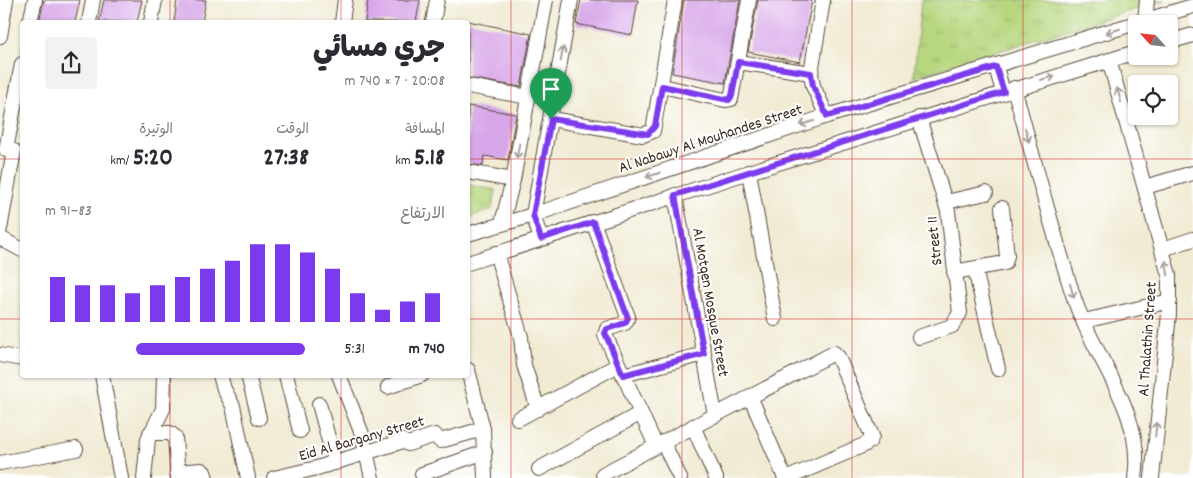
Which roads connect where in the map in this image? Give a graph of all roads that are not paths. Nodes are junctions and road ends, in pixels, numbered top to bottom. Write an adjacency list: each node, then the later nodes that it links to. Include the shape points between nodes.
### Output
1 (6, 0): 23 (street)
2 (34, 0): 16 (street)
3 (93, 0): 17 (street)
4 (155, 0): 18 (street)
5 (345, 0): 19 (street)
6 (437, 0): 20 (street)
7 (546, 0): 34 (street)
8 (571, 0): 37 (street, one-way to 8)
9 (675, 0): 32 (street)
10 (749, 0): 27 (street)
11 (824, 0): 29 (street)
12 (1147, 0): 14 (street)
13 (1193, 6): 15 (street, Al Nabawy Al Mouhandes Street)
14 (1146, 15)
15 (1164, 15)
16 (30, 20)
17 (89, 20)
18 (151, 20)
19 (342, 20)
20 (433, 20)
21 (1128, 26): 28 (street, Al Nabawy Al Mouhandes Street, one-way to 28)
22 (1193, 35): 24 (street)
23 (0, 36)
24 (1178, 39)
25 (1128, 54): 26 (street)
26 (1109, 60): 33 (street, one-way to 26); 43 (street, Al Thalathin Street, one-way to 26)
27 (738, 62): 29 (street); 32 (street, via 729,100)
28 (996, 67): 33 (street, Al Thalathin Street); 35 (street, Al Nabawy Al Mouhandes Street)
29 (811, 73): 35 (street, via 813,86)
30 (20, 80): 38 (street)
31 (470, 86): 34 (street)
32 (662, 86): 37 (street, via 655,126 648,134)
33 (1009, 90): 36 (street); 64 (street, Al Thalathin Street, one-way to 64)
34 (528, 97): 42 (street, one-way to 42)
35 (827, 116): 48 (street, Al Nabawy Al Mouhandes Street, one-way to 48)
36 (919, 118): 40 (street); 46 (street, Street 11)
37 (551, 119): 48 (street)
38 (11, 151): 51 (street)
39 (470, 172): 42 (street)
40 (748, 172): 45 (street); 63 (street)
41 (1193, 173): 43 (street)
42 (513, 180): 50 (street)
43 (1145, 187): 57 (street, Al Thalathin Street)
44 (986, 193): 46 (street)
45 (675, 195): 49 (street); 66 (street, Al Motqen Mosque Street)
46 (946, 202): 61 (street, Street 11)
47 (1002, 208): 60 (street, via 1007,260 1002,265)
48 (533, 215): 50 (street, Al Nabawy Al Mouhandes Street); 54 (street)
49 (593, 222): 54 (street); 70 (street, via 628,318 625,323 607,329 605,333)
50 (502, 223): 52 (street, Al Nabawy Al Mouhandes Street)
51 (0, 229)
52 (470, 233)
53 (0, 238): 56 (street)
54 (541, 239): 58 (street)
55 (1193, 239): 57 (street)
56 (20, 249)
57 (1163, 249): 62 (street, Al Thalathin Street, one-way to 57, via 1169,274)
58 (496, 254): 59 (street); 82 (street)
59 (470, 262)
60 (975, 269): 61 (street); 69 (street)
61 (954, 272): 65 (street, Street 11, via 959,318 952,326)
62 (1170, 301): 64 (street); 96 (street, Al Thalathin Street, one-way to 62)
63 (775, 319)
64 (1084, 321): 95 (street, Al Thalathin Street, via 1132,421)
65 (919, 337)
66 (704, 354): 70 (street); 84 (street, Al Motqen Mosque Street)
67 (0, 355): 68 (street)
68 (20, 359)
69 (998, 369)
70 (621, 370): 82 (street); 83 (street)
71 (103, 378): 104 (street)
72 (164, 378): 90 (street, via 163,409)
73 (221, 378): 107 (street, via 233,406)
74 (249, 378): 85 (street)
75 (287, 378): 89 (street)
76 (341, 378): 94 (street)
77 (414, 378): 79 (street)
78 (470, 378): 88 (street)
79 (388, 387)
80 (750, 396): 84 (street); 113 (street); 113 (street, via 831,353 838,356 872,436 864,445)
81 (319, 404): 98 (street)
82 (538, 408): 86 (street)
83 (641, 413): 91 (street); 99 (street)
84 (715, 415): 87 (street)
85 (259, 418)
86 (518, 419)
87 (694, 426): 91 (street); 112 (street)
88 (483, 429): 93 (street); 94 (street, Eid Al Bargany Street, via 440,441 435,435 408,444 403,441)
89 (300, 431)
90 (150, 433): 102 (street, via 170,433 175,437); 105 (street)
91 (659, 444): 101 (street); 111 (street)
92 (76, 449): 97 (street)
93 (485, 452): 100 (street); 110 (street)
94 (367, 453): 98 (street, Eid Al Bargany Street); 109 (street)
95 (1138, 460): 96 (street); 114 (street, Al Thalathin Street)
96 (1153, 460): 115 (street, Al Thalathin Street)
97 (0, 463)
98 (335, 463): 103 (street, Eid Al Bargany Street)
99 (539, 469)
100 (422, 474)
101 (603, 474)
102 (178, 475): 106 (street, via 201,470)
103 (298, 476): 108 (street, Eid Al Bargany Street)
104 (121, 478)
105 (144, 478)
106 (206, 478)
107 (248, 478)
108 (274, 478)
109 (372, 478)
110 (486, 478)
111 (680, 478)
112 (716, 478)
113 (786, 478)
114 (1136, 478)
115 (1152, 478)

